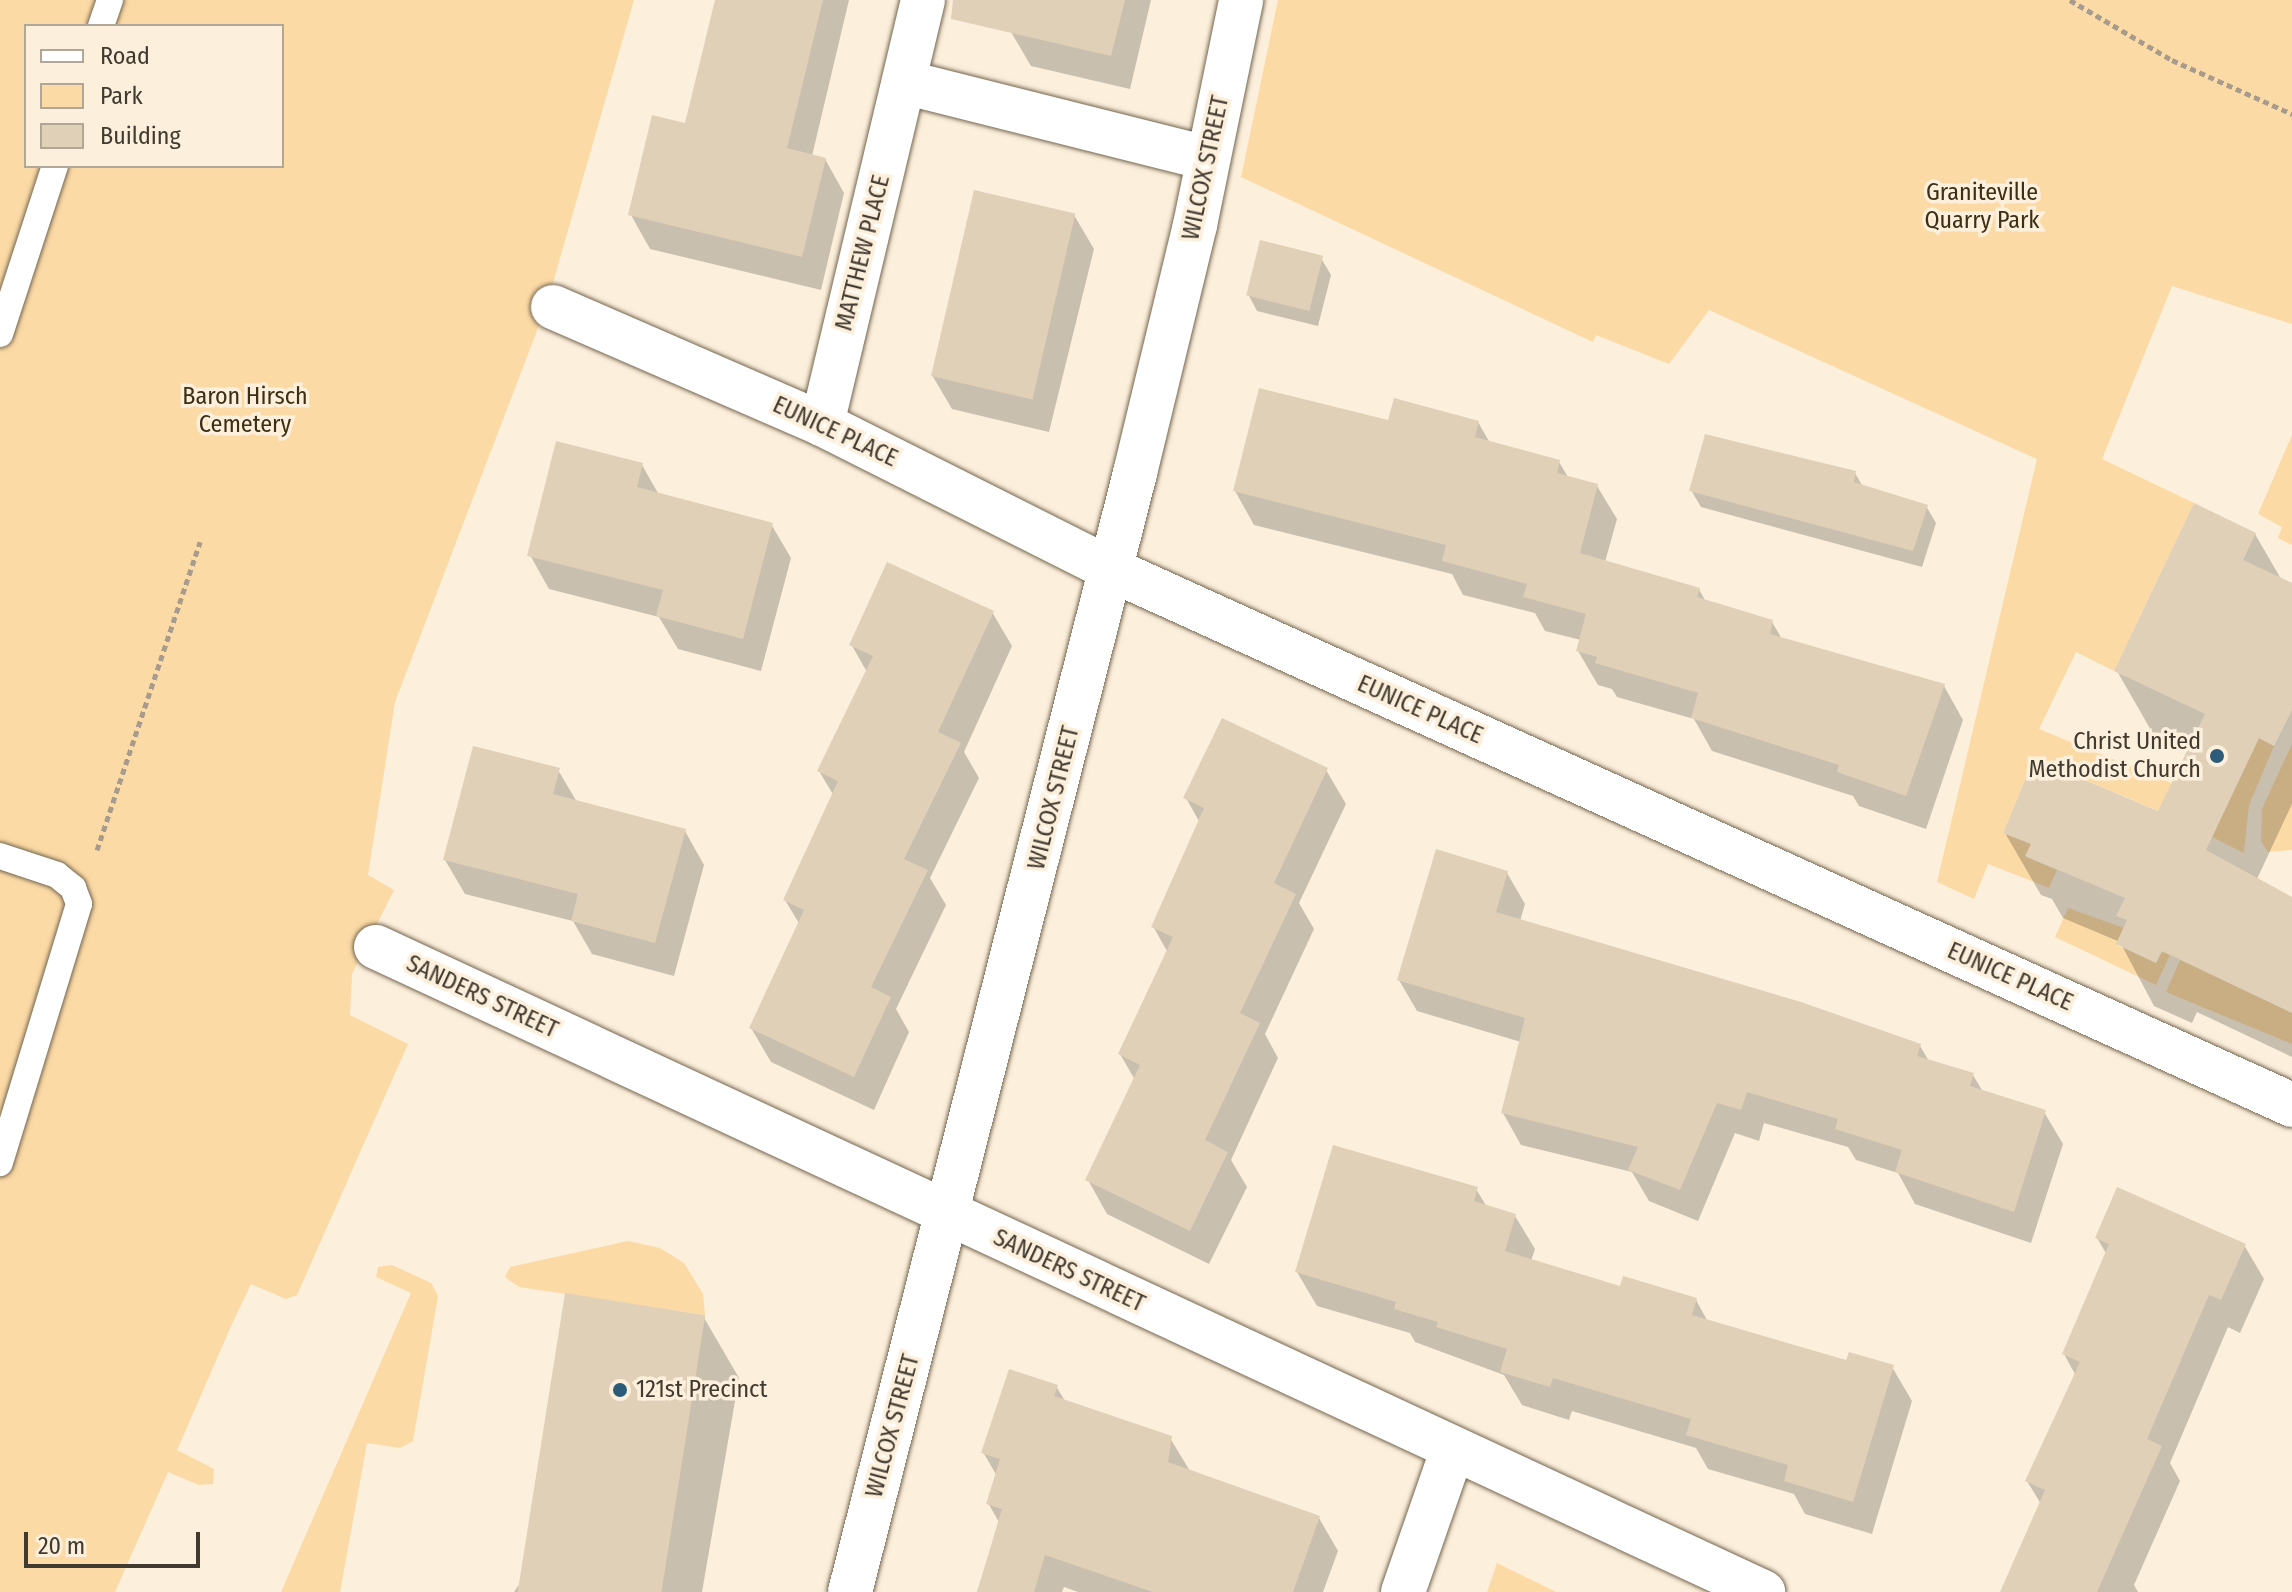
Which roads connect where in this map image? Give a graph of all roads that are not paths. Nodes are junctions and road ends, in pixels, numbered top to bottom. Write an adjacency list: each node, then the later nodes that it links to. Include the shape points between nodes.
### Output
1 (110, 0): 4 (lane)
2 (923, 0): 5 (street, MATTHEW PLACE)
3 (1241, 0): 6 (street, WILCOX STREET)
4 (102, 24)
5 (904, 82): 6 (street); 10 (street, MATTHEW PLACE)
6 (1207, 158): 11 (street, WILCOX STREET)
7 (54, 168): 9 (lane)
8 (553, 307): 10 (street, EUNICE PLACE)
9 (0, 334)
10 (822, 424): 11 (street, EUNICE PLACE)
11 (1110, 569): 14 (street, EUNICE PLACE); 16 (street, WILCOX STREET)
12 (0, 856): 15 (lane, via 57,875 73,888 79,904)
13 (376, 947): 16 (street, SANDERS STREET)
14 (2292, 1105)
15 (0, 1163)
16 (948, 1214): 17 (street, SANDERS STREET); 18 (street, WILCOX STREET)
17 (1452, 1451): 19 (street); 20 (street, SANDERS STREET)
18 (850, 1592)
19 (1403, 1592)
20 (1763, 1592)

